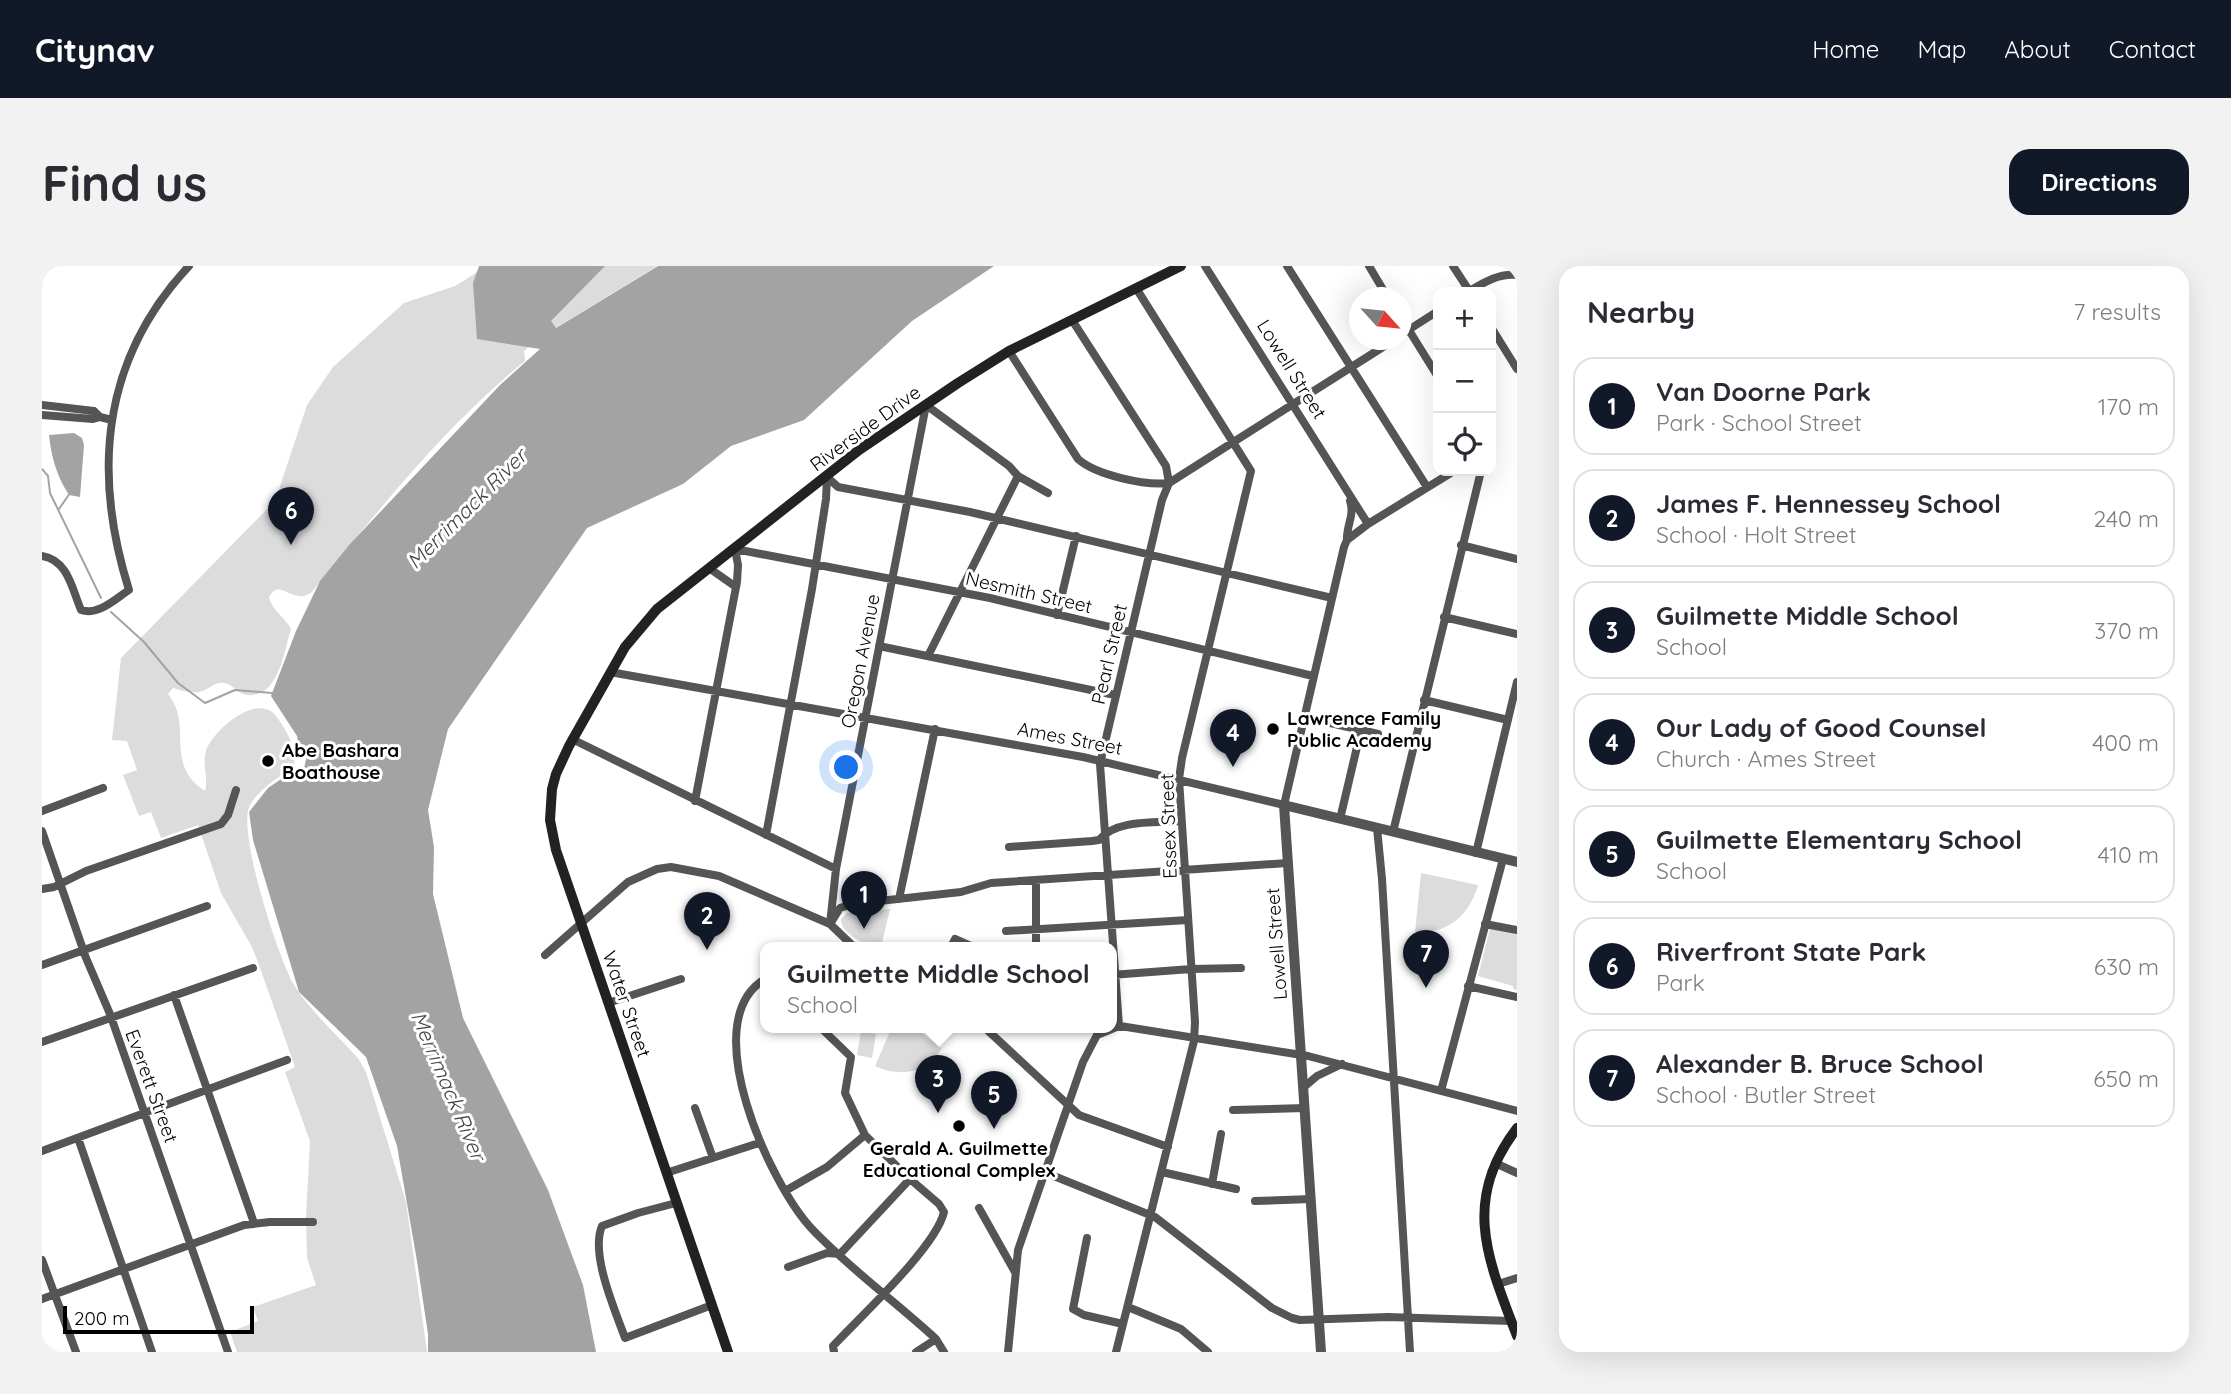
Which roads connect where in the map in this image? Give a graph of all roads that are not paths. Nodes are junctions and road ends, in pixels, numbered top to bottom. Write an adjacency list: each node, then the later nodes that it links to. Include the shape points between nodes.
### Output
1 (189, 266): 27 (street, via 140,335 117,393)
2 (1181, 266): 11 (main road, Riverside Drive)
3 (1205, 266): 22 (street, Lowell Street)
4 (1287, 266): 19 (street)
5 (1368, 266): 8 (street)
6 (1453, 266): 9 (street)
7 (1517, 275): 10 (street, via 1497,277)
8 (1381, 287)
9 (1466, 287)
10 (1477, 287)
11 (1136, 288): 13 (main road, Riverside Drive); 28 (street, Essex Street)
12 (1433, 314): 14 (street)
13 (1072, 320): 18 (main road, Riverside Drive); 33 (street, via 1166,466)
14 (1412, 328)
15 (1496, 335): 20 (street)
16 (1412, 342): 21 (street)
17 (1378, 350): 19 (street)
18 (1009, 351): 24 (main road, Riverside Drive); 33 (street, via 1086,466 1153,485)
19 (1350, 367): 22 (street); 34 (street)
20 (1517, 369)
21 (1433, 370)
22 (1293, 403): 28 (street); 35 (street, Lowell Street)
23 (42, 405): 26 (street, via 94,411)
24 (926, 405): 29 (street); 32 (main road, Riverside Drive); 37 (street, Oregon Avenue)
25 (42, 415): 26 (street)
26 (100, 417): 27 (street)
27 (112, 420): 45 (street, via 109,501 129,590 98,610 81,610 63,568)
28 (1235, 443): 33 (street); 49 (street, Essex Street, via 1251,471)
29 (1018, 476): 36 (street); 38 (street)
30 (1446, 476): 34 (street)
31 (1479, 476): 42 (street)
32 (827, 477): 37 (street, via 838,487); 43 (main road, Riverside Drive); 47 (street)
33 (1169, 483): 44 (street, Pearl Street)
34 (1427, 487): 39 (street)
35 (1348, 491): 39 (street, Lowell Street); 41 (street, Lowell Street, via 1353,514)
36 (1048, 493)
37 (906, 500): 38 (street); 50 (street, Oregon Avenue)
38 (998, 518): 40 (street); 52 (street)
39 (1368, 524): 41 (street)
40 (1076, 536): 44 (street); 54 (street)
41 (1347, 540): 53 (street, Lowell Street)
42 (1461, 545): 46 (street); 55 (street)
43 (735, 549): 47 (street, Nesmith Street); 48 (main road, Riverside Drive); 51 (street)
44 (1149, 553): 49 (street); 56 (street, Pearl Street)
45 (42, 556)
46 (1517, 559)
47 (816, 564): 50 (street, Nesmith Street); 67 (street)
48 (709, 568): 51 (street); 61 (main road, Riverside Drive, via 657,610 631,638)
49 (1228, 573): 53 (street); 59 (street, Essex Street)
50 (892, 578): 52 (street, Nesmith Street); 58 (street, Oregon Avenue)
51 (736, 587): 64 (street)
52 (961, 592): 54 (street, Nesmith Street); 60 (street)
53 (1332, 598): 62 (street, Lowell Street)
54 (1057, 615): 56 (street, Nesmith Street)
55 (1444, 617): 57 (street); 66 (street)
56 (1130, 632): 59 (street, Nesmith Street); 65 (street, Pearl Street)
57 (1517, 634)
58 (879, 646): 60 (street); 68 (street, Oregon Avenue)
59 (1207, 651): 62 (street, Nesmith Street); 76 (street, Essex Street)
60 (928, 656): 65 (street)
61 (610, 672): 64 (street, Ames Street); 74 (main road, Water Street)
62 (1313, 676): 69 (street, Lowell Street)
63 (1517, 682): 70 (street)
64 (716, 690): 67 (street, Ames Street); 79 (street)
65 (1115, 695): 75 (street, Pearl Street)
66 (1424, 700): 70 (street); 87 (street)
67 (790, 704): 68 (street, Ames Street); 88 (street)
68 (865, 717): 71 (street, Ames Street); 94 (street, Oregon Avenue)
69 (1304, 717): 72 (street); 80 (street, Lowell Street)
70 (1508, 720): 90 (street)
71 (935, 729): 75 (street, Ames Street); 100 (street)
72 (1361, 730): 73 (street); 82 (street)
73 (1378, 734)
74 (572, 739): 79 (street); 103 (main road, Water Street, via 556,774 550,820)
75 (1100, 761): 76 (street, Ames Street); 86 (street, Pearl Street)
76 (1178, 779): 80 (street, Ames Street); 83 (street, Essex Street)
77 (103, 788): 81 (street)
78 (236, 790): 98 (street, via 221,824)
79 (695, 801): 88 (street)
80 (1284, 805): 82 (street, Ames Street); 93 (street, Lowell Street)
81 (42, 811)
82 (1340, 819): 84 (street, Ames Street)
83 (1180, 821): 86 (street); 95 (street, Essex Street)
84 (1377, 828): 87 (street, Ames Street); 136 (street)
85 (42, 831): 98 (street, Everett Street)
86 (1105, 832): 89 (street, via 1099,840); 96 (street, Pearl Street)
87 (1393, 832): 90 (street, Ames Street)
88 (766, 835): 94 (street)
89 (1009, 847)
90 (1476, 852): 91 (street, Ames Street)
91 (1503, 859): 92 (street, Ames Street); 106 (street)
92 (1517, 862)
93 (1287, 863): 95 (street); 133 (street, Lowell Street)
94 (836, 869): 104 (street, Oregon Avenue)
95 (1184, 870): 96 (street); 102 (street, Essex Street)
96 (1108, 875): 97 (street); 105 (street, Pearl Street)
97 (1036, 880): 100 (street); 107 (street)
98 (61, 884): 99 (street); 113 (street, Everett Street)
99 (42, 889)
100 (899, 899): 104 (street, via 840,908)
101 (207, 906): 113 (street)
102 (1188, 919): 105 (street); 118 (street, Essex Street)
103 (581, 923): 104 (street, via 628,882 671,867 719,876); 114 (street); 125 (main road, Water Street)
104 (830, 924): 110 (street)
105 (1112, 924): 107 (street); 112 (street, Pearl Street)
106 (1485, 924): 108 (street); 122 (street)
107 (1034, 929): 109 (street); 111 (street)
108 (1517, 930)
109 (1006, 931)
110 (847, 942)
111 (1035, 942)
112 (1112, 942)
113 (84, 950): 115 (street); 126 (street, Everett Street)
114 (545, 955)
115 (42, 965)
116 (253, 968): 123 (street)
117 (1241, 968): 118 (street)
118 (1191, 969): 119 (street); 131 (street, Essex Street)
119 (1117, 975)
120 (681, 979): 125 (street)
121 (760, 982): 150 (street, via 739,1015 735,1047)
122 (1468, 986): 124 (street); 139 (street)
123 (174, 995): 126 (street); 138 (street)
124 (1517, 997)
125 (608, 1003): 157 (main road, Water Street)
126 (111, 1017): 132 (street); 145 (street, Everett Street)
127 (1117, 1025): 131 (street)
128 (826, 1033): 148 (street, via 851,1057 845,1093)
129 (990, 1033): 140 (street)
130 (1101, 1033): 140 (street, via 1083,1062)
131 (1194, 1037): 133 (street); 151 (street, Essex Street)
132 (42, 1042)
133 (1301, 1054): 135 (street); 137 (street, Lowell Street)
134 (287, 1060): 138 (street)
135 (1342, 1064): 136 (street); 137 (street)
136 (1393, 1078): 139 (street); 184 (street)
137 (1304, 1087): 142 (street, Lowell Street)
138 (208, 1091): 145 (street); 169 (street)
139 (1441, 1091): 144 (street)
140 (1067, 1105): 151 (street, via 1079,1115); 155 (street)
141 (695, 1108): 153 (street)
142 (1305, 1108): 143 (street); 163 (street, Lowell Street)
143 (1233, 1110)
144 (1517, 1111)
145 (145, 1114): 149 (street); 171 (street, Everett Street)
146 (1517, 1128): 154 (main road)
147 (1221, 1134): 160 (street)
148 (865, 1135): 159 (street); 162 (street, via 827,1167)
149 (78, 1138): 152 (street); 175 (street)
150 (759, 1143): 153 (street); 162 (street)
151 (1168, 1147): 156 (street, Essex Street)
152 (42, 1151)
153 (713, 1158): 157 (street)
154 (1495, 1163): 158 (street); 178 (main road, via 1486,1191 1484,1226)
155 (1044, 1172): 167 (street); 176 (street)
156 (1162, 1172): 160 (street); 167 (street, Essex Street)
157 (666, 1173): 165 (main road, Water Street)
158 (1517, 1173)
159 (910, 1179): 172 (street); 179 (street, via 939,1204 943,1220)
160 (1212, 1184): 161 (street)
161 (1236, 1189)
162 (785, 1191): 172 (street, via 807,1224)
163 (1311, 1199): 164 (street); 185 (street, Lowell Street)
164 (1255, 1202)
165 (676, 1203): 182 (main road, Water Street); 182 (street, via 609,1223 598,1235 605,1280 625,1338)
166 (979, 1208): 176 (street)
167 (1150, 1215): 183 (street, Essex Street); 185 (street, via 1282,1314)
168 (313, 1222): 169 (street)
169 (254, 1223): 171 (street)
170 (1087, 1238): 187 (street, via 1073,1309)
171 (191, 1244): 175 (street); 193 (street, Everett Street)
172 (840, 1254): 174 (street, via 827,1253); 179 (street)
173 (42, 1260): 180 (street)
174 (788, 1267)
175 (123, 1270): 180 (street); 192 (street)
176 (1015, 1272): 197 (street)
177 (1517, 1278): 178 (street)
178 (1498, 1284): 186 (main road)
179 (883, 1292): 189 (street); 190 (street)
180 (55, 1295): 181 (street); 191 (street)
181 (42, 1299)
182 (712, 1305): 194 (main road, Water Street)
183 (1128, 1307): 187 (street, Essex Street); 199 (street, via 1181,1329)
184 (1408, 1319): 185 (street); 186 (street); 201 (street)
185 (1319, 1320): 200 (street, Lowell Street)
186 (1511, 1321): 188 (main road)
187 (1123, 1324): 198 (street, Essex Street)
188 (1517, 1336)
189 (936, 1339): 195 (street); 196 (street)
190 (834, 1349)
191 (76, 1352)
192 (152, 1352)
193 (228, 1352)
194 (728, 1352)
195 (916, 1352)
196 (944, 1352)
197 (1008, 1352)
198 (1116, 1352)
199 (1208, 1352)
200 (1321, 1352)
201 (1409, 1352)

